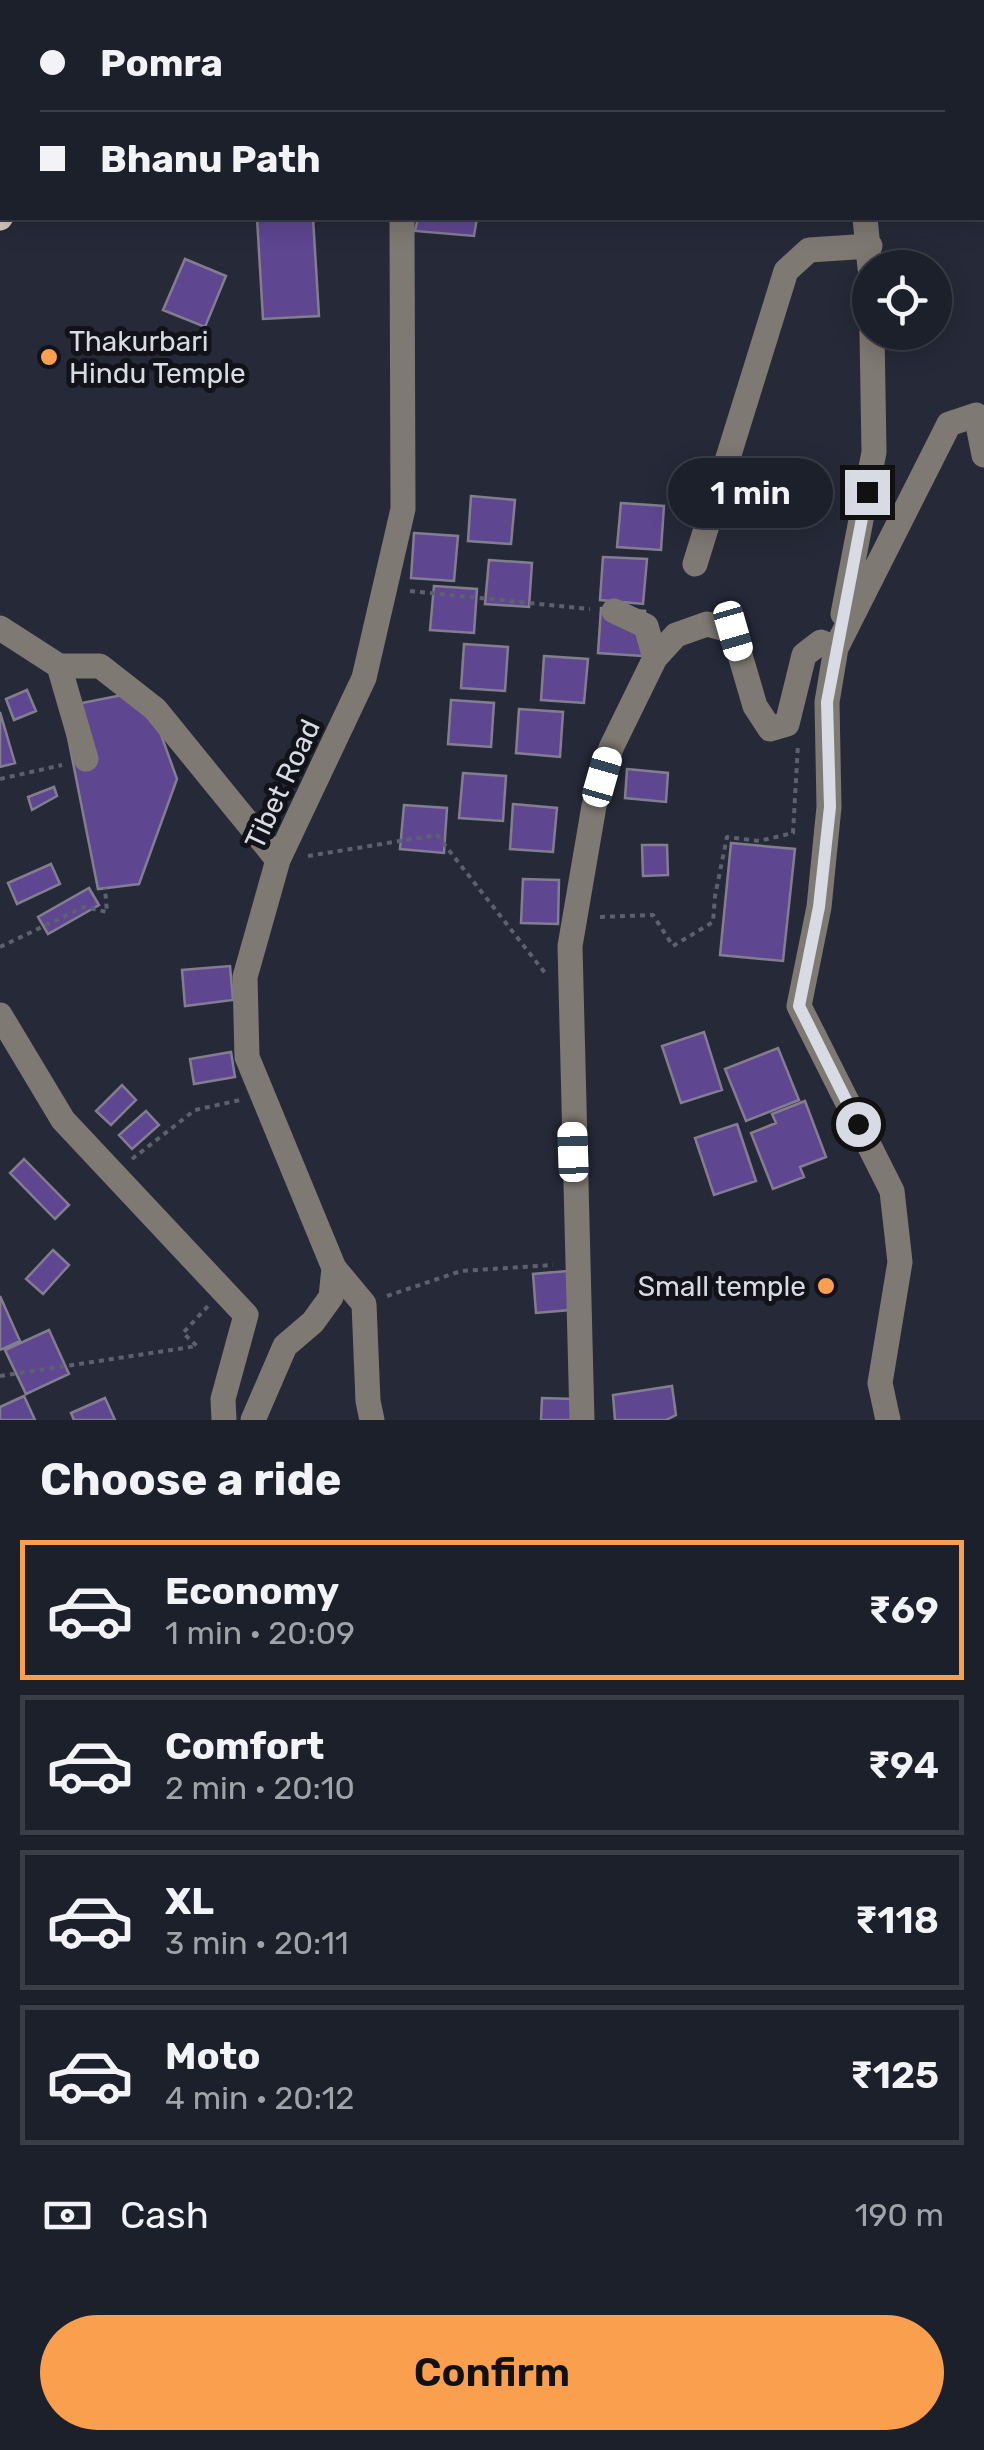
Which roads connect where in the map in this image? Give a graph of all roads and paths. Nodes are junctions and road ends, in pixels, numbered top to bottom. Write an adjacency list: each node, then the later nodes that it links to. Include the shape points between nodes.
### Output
1 (402, 220): 8 (street, Tibet Road, via 404,509)
2 (865, 220): 3 (street)
3 (869, 250)
4 (852, 254): 7 (street, via 809,250 786,271)
5 (872, 350): 11 (street, via 874,452)
6 (984, 455): 11 (street, via 976,415 948,424)
7 (695, 564)
8 (386, 588): 9 (path); 17 (street, Tibet Road, via 364,678)
9 (614, 612): 12 (street, via 646,626)
10 (0, 628): 13 (street)
11 (836, 648): 12 (street, via 821,642 804,655 787,724 770,729 755,706 733,631 707,624 676,635); 34 (street, via 827,702 830,807 799,1006 892,1191 900,1262 880,1383)
12 (655, 658): 19 (street, via 611,748)
13 (58, 666): 15 (street); 17 (street, via 100,666 155,709)
14 (798, 741): 19 (path, via 793,832 759,841 727,837 714,922 672,946 653,915 603,916 582,923)
15 (86, 759): 16 (path)
16 (0, 780)
17 (278, 860): 21 (path, via 437,835); 23 (street, Tibet Road, via 246,977 247,1058)
18 (105, 888): 20 (path, via 106,912 84,907)
19 (570, 946): 25 (street)
20 (0, 947)
21 (546, 973)
22 (0, 1015): 24 (street, via 63,1120)
23 (264, 1094): 24 (path, via 195,1110); 26 (street, Tibet Road)
24 (113, 1174): 27 (street)
25 (576, 1263): 28 (path, via 461,1271); 33 (street)
26 (334, 1268): 28 (street, Tibet Road); 31 (street, via 331,1297 285,1346)
27 (222, 1291): 29 (path, via 183,1333 197,1346); 30 (street, via 246,1315 223,1399)
28 (364, 1304): 32 (street)
29 (0, 1376)
30 (224, 1420)
31 (252, 1420)
32 (372, 1420)
33 (582, 1420)
34 (888, 1420)

